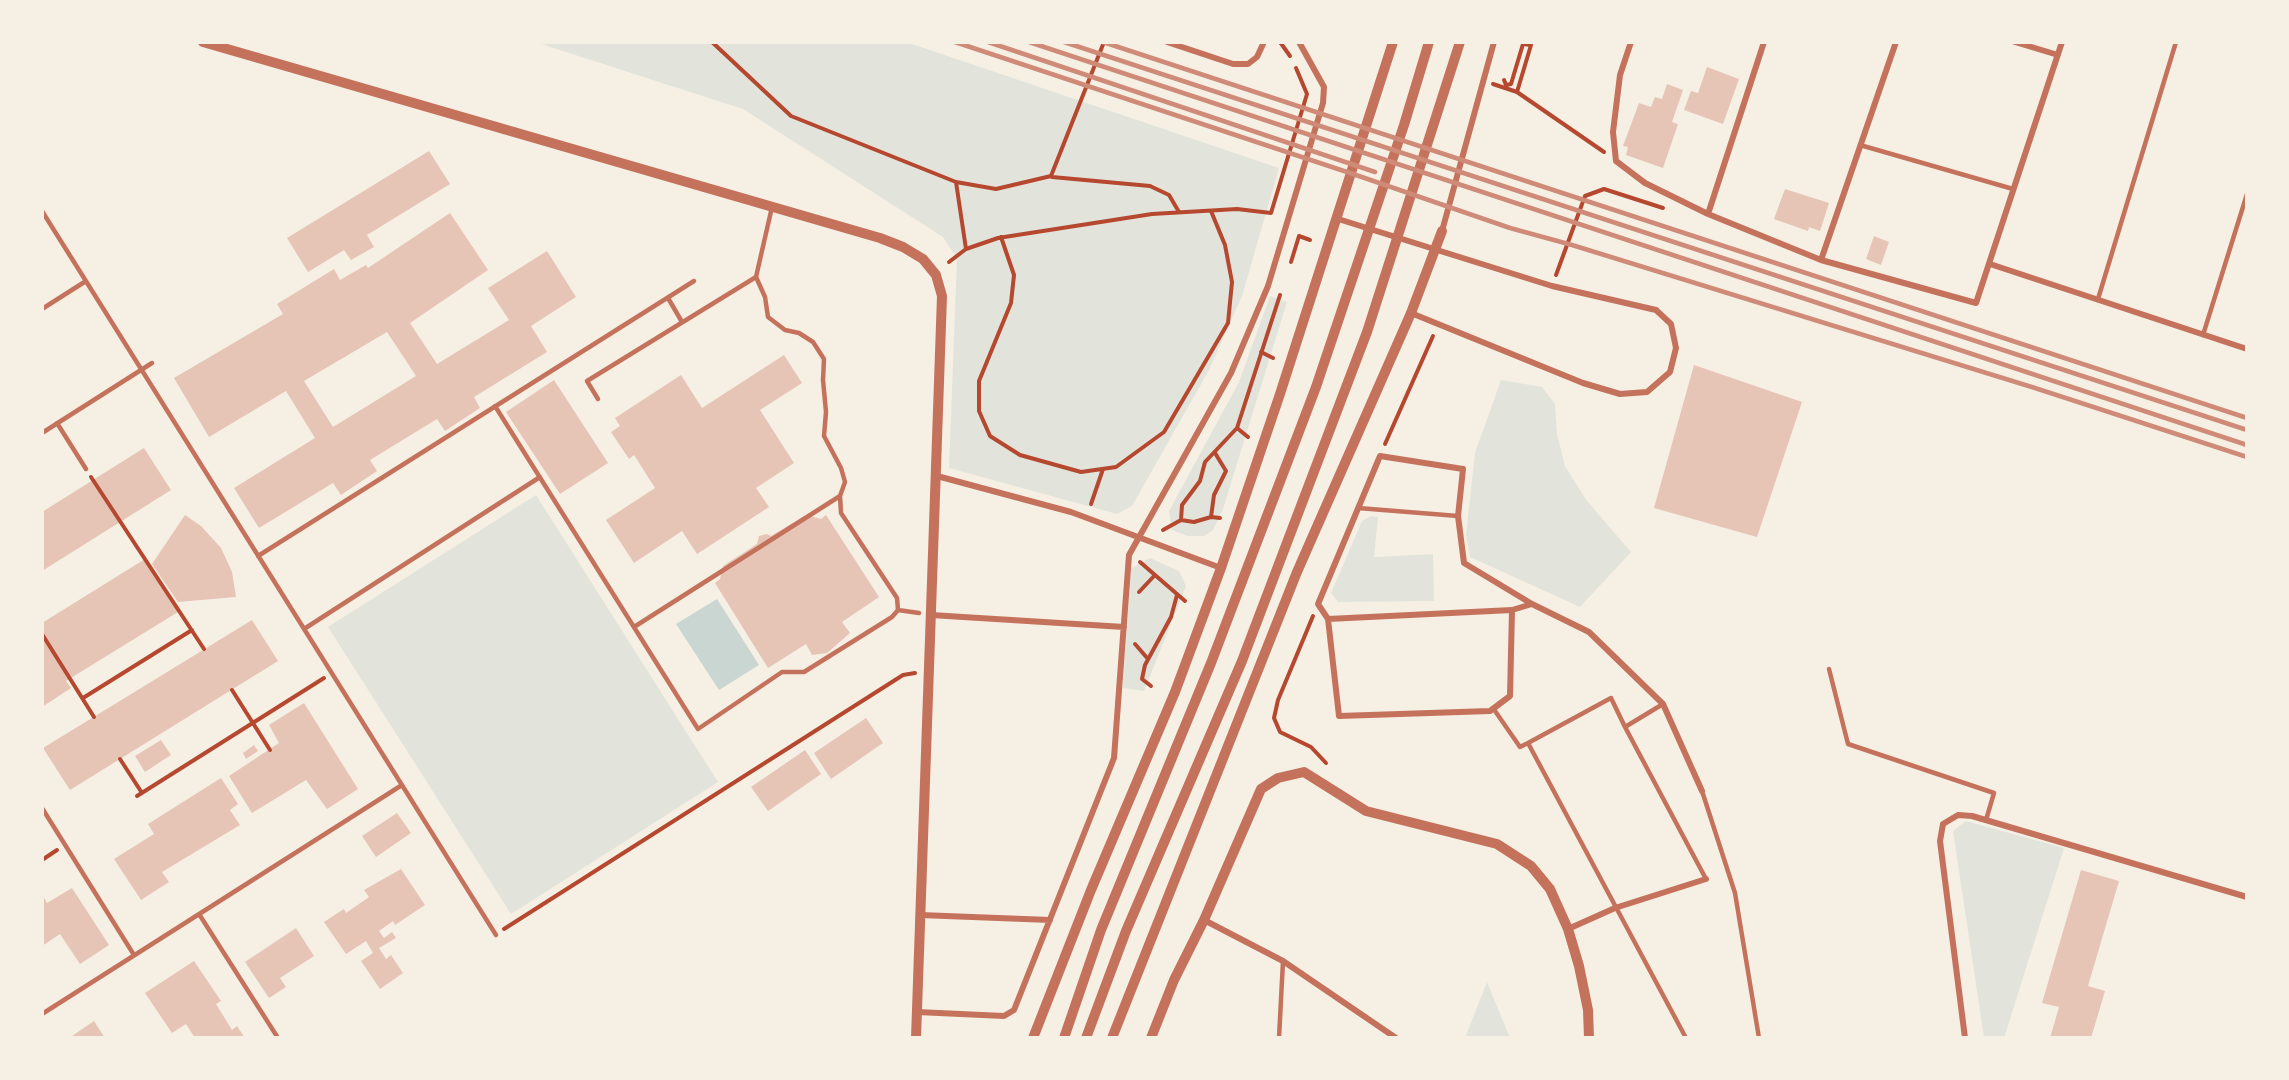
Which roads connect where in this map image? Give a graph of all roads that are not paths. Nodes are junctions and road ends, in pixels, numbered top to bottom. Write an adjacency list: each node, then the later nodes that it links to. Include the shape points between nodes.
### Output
1 (203, 42): 19 (street)
2 (1167, 42): 3 (street, via 1241,64 1257,57)
3 (1264, 42)
4 (1299, 42): 48 (street, via 1324,87 1323,103 1268,286 1231,373)
5 (1393, 42): 22 (street)
6 (1429, 42): 84 (street, via 1317,387 1211,663 1101,930)
7 (1460, 42): 85 (street, via 1367,332 1242,661 1125,931)
8 (1494, 42): 23 (street)
9 (1631, 42): 21 (street, via 1620,75 1613,132 1616,161 1645,183)
10 (1764, 42): 21 (street)
11 (1896, 42): 16 (street)
12 (2015, 42): 15 (street)
13 (2062, 42): 15 (street)
14 (2176, 42): 30 (lane)
15 (2058, 55): 17 (street)
16 (1860, 145): 17 (lane); 24 (street)
17 (2013, 189): 25 (street)
18 (2247, 194): 34 (lane)
19 (772, 207): 26 (lane); 43 (street, via 903,247 923,259 936,276 942,296)
20 (42, 211): 27 (lane)
21 (1708, 214): 24 (street)
22 (1335, 218): 32 (street, via 1552,286 1656,310 1671,324 1676,348 1670,372 1647,392 1620,394 1583,383); 50 (street)
23 (1442, 231): 32 (street)
24 (1821, 260): 25 (street, via 1976,303)
25 (1990, 264): 30 (street)
26 (756, 277): 33 (lane); 45 (lane, via 768,317 785,330 800,333 813,342 824,359 824,436 845,482)
27 (86, 281): 31 (lane); 37 (lane)
28 (694, 281): 29 (lane)
29 (668, 298): 33 (lane); 39 (lane)
30 (2098, 299): 34 (street)
31 (42, 309)
32 (1411, 313): 86 (street, via 1297,572)
33 (682, 322): 38 (lane, via 587,381)
34 (2203, 335): 35 (street)
35 (2247, 349)
36 (152, 363): 37 (lane)
37 (142, 370): 40 (lane); 49 (lane)
38 (598, 399)
39 (495, 406): 44 (lane); 49 (lane)
40 (57, 423): 41 (lane); 42 (lane)
41 (42, 433)
42 (86, 469)
43 (937, 476): 48 (street, via 1071,512); 54 (street)
44 (540, 477): 56 (lane); 58 (lane)
45 (840, 496): 52 (lane, via 841,513 897,598); 56 (lane)
46 (1358, 508): 47 (lane); 47 (street, via 1380,456 1463,469); 55 (street, via 1318,604)
47 (1458, 516): 51 (street, via 1464,563)
48 (1142, 537): 50 (street); 57 (street, via 1129,555)
49 (258, 556): 58 (lane)
50 (1221, 568): 83 (street, via 1175,692)
51 (1532, 604): 53 (street); 60 (street, via 1589,632)
52 (898, 610): 54 (lane); 56 (lane, via 804,672 782,672 698,729)
53 (1512, 610): 55 (street); 61 (street, via 1510,696)
54 (925, 614): 57 (street); 72 (street)
55 (1328, 619): 61 (street, via 1339,716)
56 (634, 627)
57 (1124, 627): 73 (street, via 1114,758)
58 (304, 629): 64 (lane)
59 (1829, 669): 67 (lane, via 1848,744 1994,793)
60 (1663, 704): 62 (lane); 65 (street)
61 (1493, 708): 63 (lane, via 1520,747)
62 (1625, 727): 63 (lane, via 1611,699); 68 (lane)
63 (1528, 743): 70 (lane)
64 (402, 785): 71 (lane); 76 (lane)
65 (1702, 791): 92 (lane, via 1735,893)
66 (42, 808): 77 (lane)
67 (1986, 820): 69 (street); 93 (street, via 1958,815 1943,824 1940,841)
68 (1706, 879): 70 (street)
69 (2247, 897)
70 (1615, 908): 75 (street); 91 (lane)
71 (199, 914): 77 (lane); 81 (lane)
72 (920, 915): 73 (street); 79 (street)
73 (1050, 920): 79 (street, via 1014,1010 1004,1016)
74 (1204, 920): 75 (street, via 1261,789 1278,778 1304,772 1366,811 1497,844 1531,866 1550,889); 78 (street); 87 (street)
75 (1568, 929): 90 (street, via 1580,966)
76 (496, 935)
77 (134, 955): 80 (lane)
78 (1283, 961): 88 (lane); 89 (street)
79 (917, 1012): 82 (street)
80 (42, 1014)
81 (278, 1038)
82 (916, 1038)
83 (1033, 1038)
84 (1064, 1038)
85 (1086, 1038)
86 (1112, 1038)
87 (1151, 1038)
88 (1279, 1038)
89 (1396, 1038)
90 (1589, 1038)
91 (1686, 1038)
92 (1759, 1038)
93 (1965, 1038)

